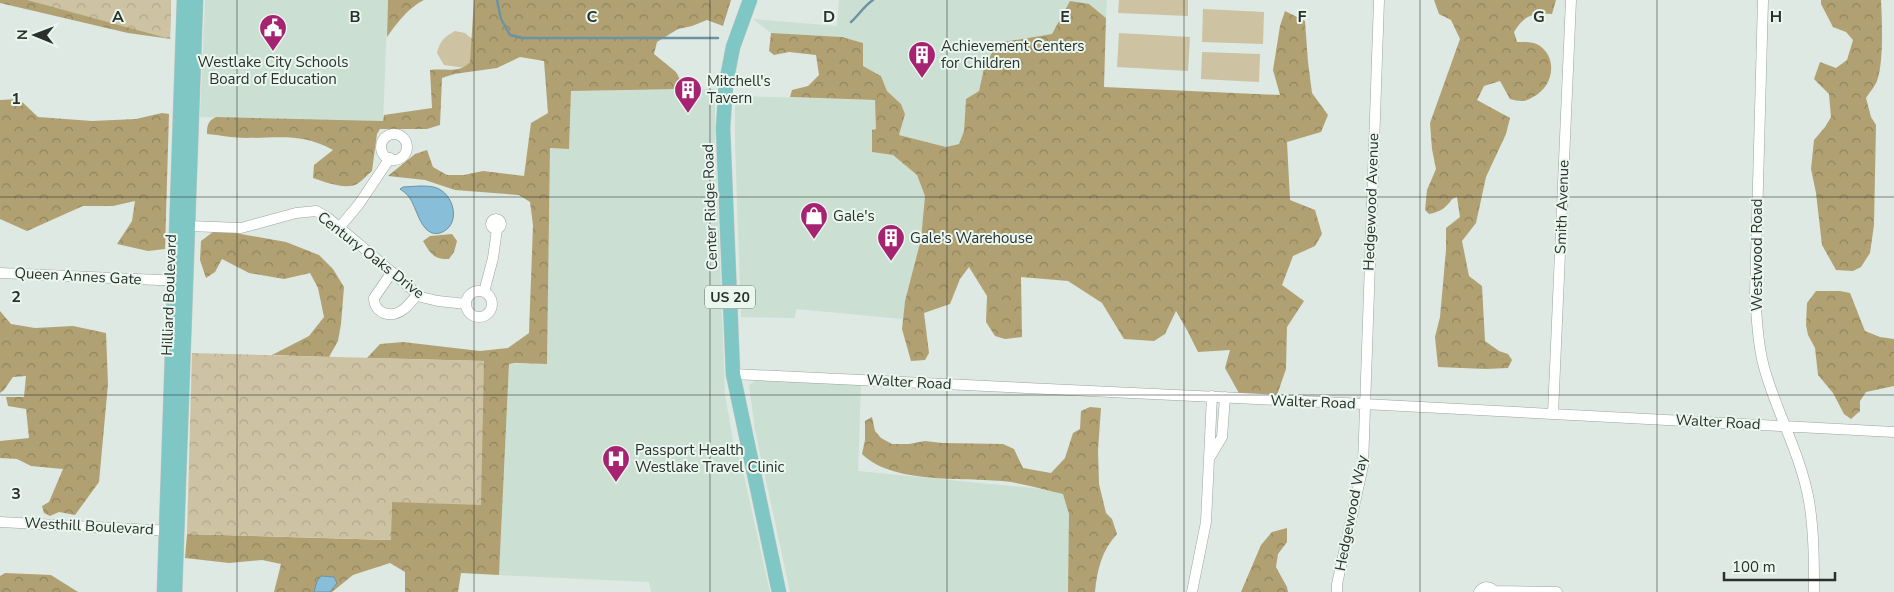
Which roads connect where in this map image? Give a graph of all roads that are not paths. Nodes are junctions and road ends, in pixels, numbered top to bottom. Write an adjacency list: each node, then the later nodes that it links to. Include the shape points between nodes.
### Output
1 (184, 0): 13 (main road, Hilliard Boulevard)
2 (196, 0): 8 (main road, Hilliard Boulevard)
3 (750, 0): 17 (main road, Center Ridge Road / US 20, via 733,48 724,100)
4 (1379, 0): 20 (street, Hedgewood Avenue)
5 (1571, 0): 21 (street, Smith Avenue)
6 (1763, 0): 22 (street, Westwood Road, via 1755,295 1761,352)
7 (390, 158): 9 (street)
8 (188, 226): 9 (street, Century Oaks Drive, via 241,228 296,212 316,211); 13 (main road, Hilliard Boulevard)
9 (339, 228): 12 (street, Century Oaks Drive)
10 (497, 229): 14 (street, Century Oaks Drive)
11 (0, 272): 13 (street, Queen Annes Gate)
12 (392, 272): 15 (street, Century Oaks Drive); 15 (street, via 374,298 379,311 390,314 403,310)
13 (180, 281): 26 (main road, Hilliard Boulevard)
14 (484, 292): 16 (street, via 476,291); 16 (street, Century Oaks Drive, via 491,299 488,312 476,316)
15 (418, 294): 16 (street, Century Oaks Drive, via 438,301)
16 (466, 304)
17 (733, 374): 18 (street, Walter Road); 30 (main road, Center Ridge Road / US 20)
18 (1212, 396): 19 (street, Walter Road); 24 (street)
19 (1224, 397): 20 (street, Walter Road); 24 (street, via 1222,437)
20 (1364, 404): 21 (street, Walter Road); 32 (street, Hedgewood Way, via 1363,466)
21 (1553, 414): 22 (street, Walter Road)
22 (1785, 425): 23 (street, Walter Road); 35 (street, Westwood Road, via 1809,500)
23 (1894, 432)
24 (1209, 458): 31 (street, via 1206,522)
25 (0, 522): 26 (street, Westhill Boulevard)
26 (171, 531): 28 (main road, Hilliard Boulevard); 29 (main road, Hilliard Boulevard)
27 (1495, 591): 33 (street, via 1485,587); 34 (street)
28 (164, 592)
29 (175, 592)
30 (779, 592)
31 (1192, 592)
32 (1337, 592)
33 (1479, 592)
34 (1557, 592)
35 (1814, 592)

